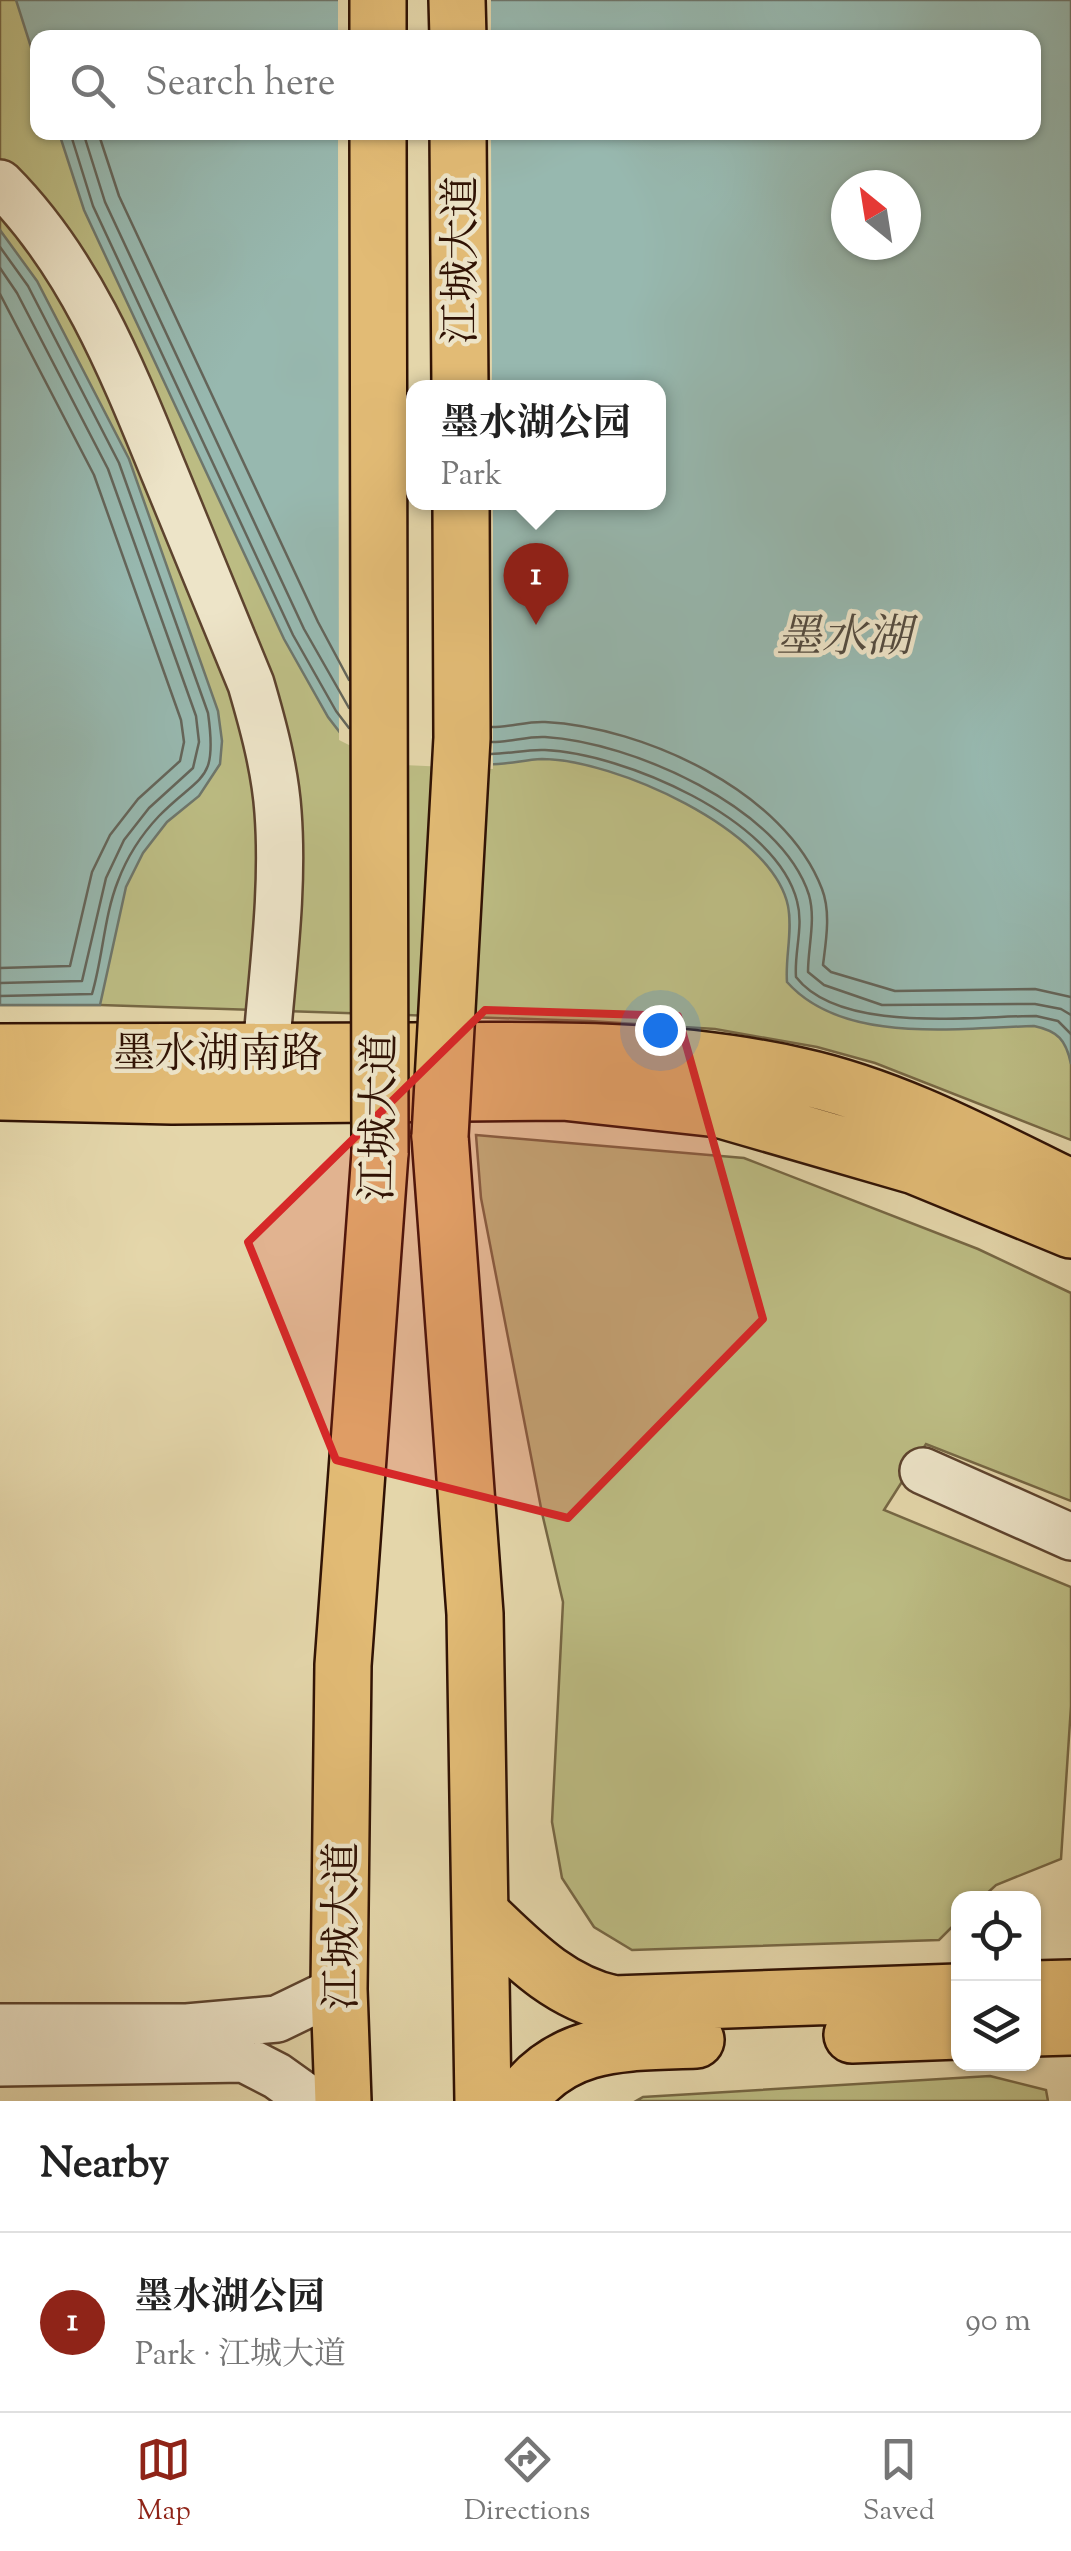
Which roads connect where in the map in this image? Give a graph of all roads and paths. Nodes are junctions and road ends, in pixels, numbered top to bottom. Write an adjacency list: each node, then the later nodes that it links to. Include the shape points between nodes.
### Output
1 (378, 0): 3 (main road)
2 (458, 0): 4 (main road)
3 (378, 30)
4 (458, 30)
5 (378, 140): 19 (main road, 江城大道, bridge, via 380,1153 343,1665)
6 (458, 140): 8 (main road, 江城大道)
7 (0, 182): 11 (street, via 59,254 116,354 251,684 278,824)
8 (460, 380)
9 (460, 510): 17 (main road, 江城大道, bridge, via 462,738 440,1136 475,1614)
10 (0, 1052): 11 (main road, 墨水湖南路)
11 (266, 1052): 13 (main road, 墨水湖南路, via 522,1050 732,1062 863,1094)
12 (0, 1092): 14 (main road, 墨水湖南路, via 563,1092 718,1109 915,1166)
13 (1071, 1188)
14 (1071, 1230)
15 (923, 1471): 16 (street)
16 (1071, 1537)
17 (480, 1914): 21 (main road, via 550,1976 614,2004); 29 (main road, 江城大道)
18 (1071, 1988): 20 (main road)
19 (339, 1989): 22 (street, via 277,2019 187,2027); 28 (main road, 江城大道)
20 (1041, 1989)
21 (951, 1992)
22 (0, 2027)
23 (1071, 2027): 24 (main road)
24 (1041, 2028)
25 (951, 2031): 30 (main road, via 610,2043 560,2060)
26 (0, 2063): 27 (street, via 244,2059)
27 (312, 2101)
28 (342, 2101)
29 (483, 2101)
30 (519, 2101)

